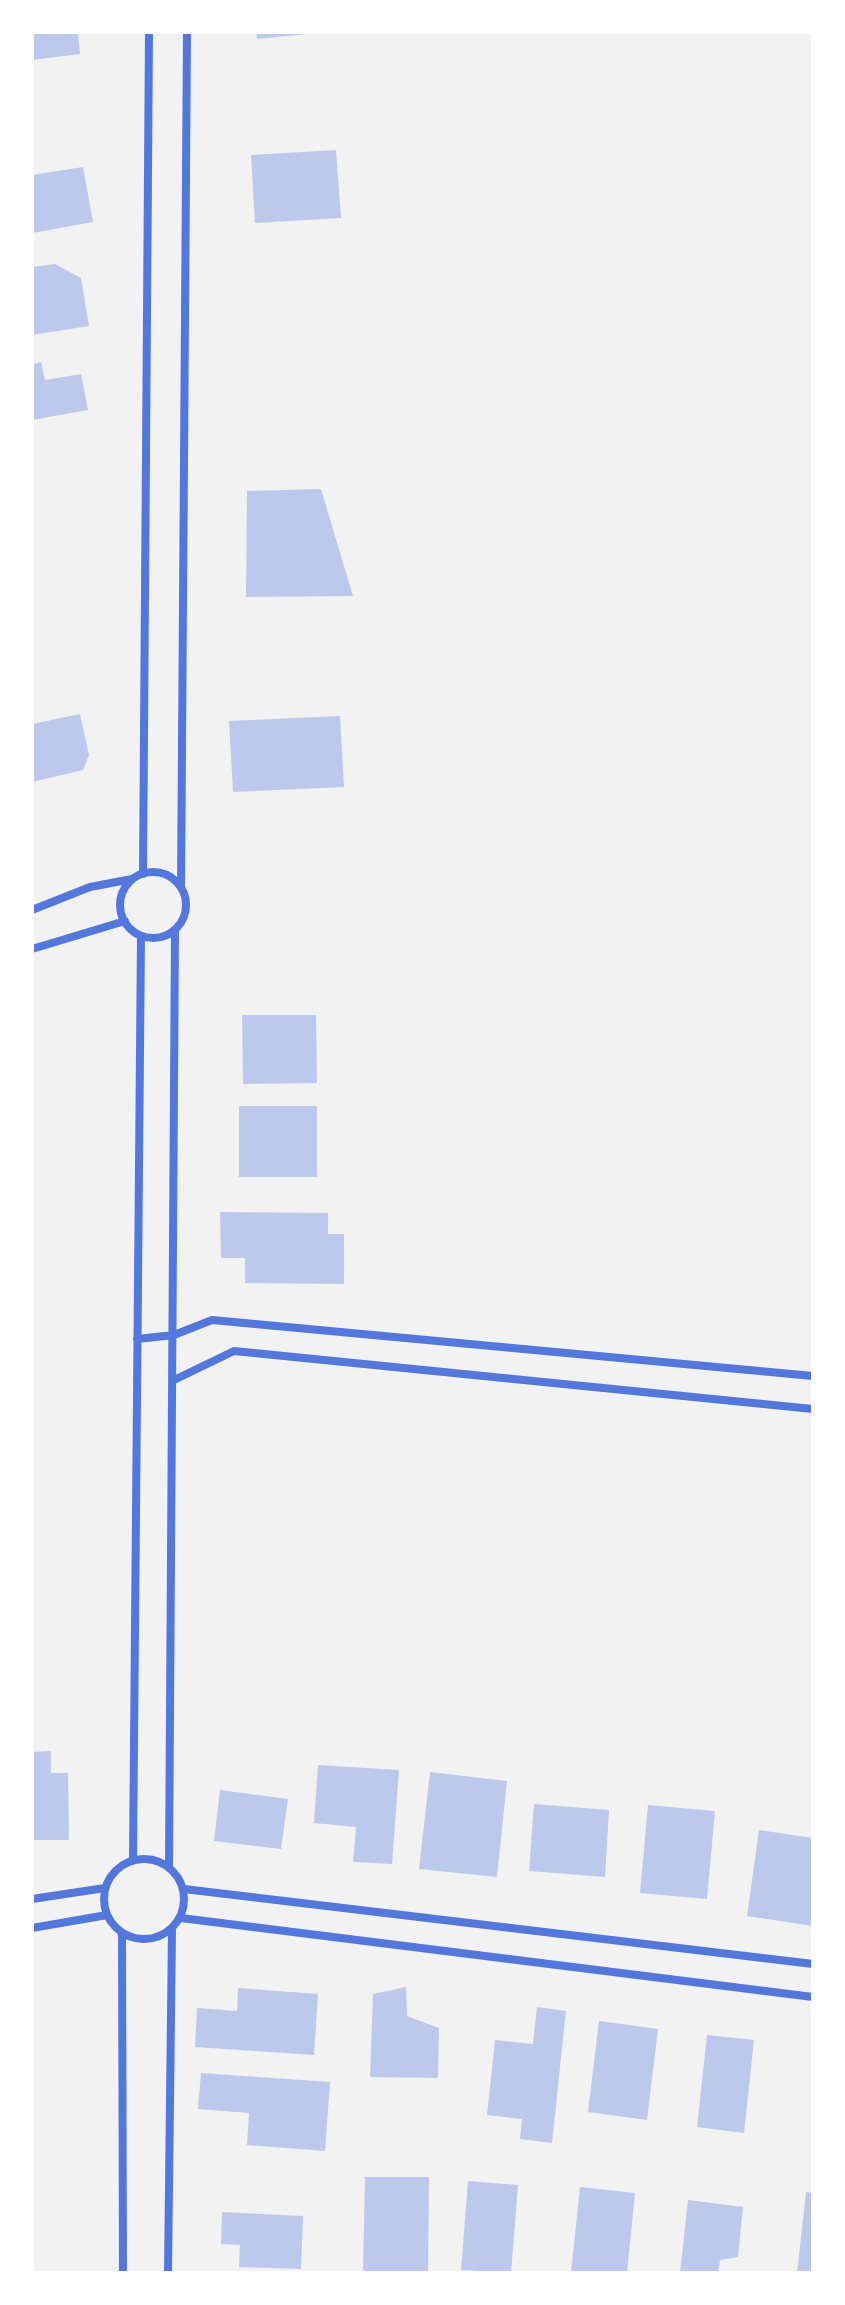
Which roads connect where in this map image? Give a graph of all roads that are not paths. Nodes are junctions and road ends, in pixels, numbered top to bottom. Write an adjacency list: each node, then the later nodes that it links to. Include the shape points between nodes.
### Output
1 (149, 32): 3 (street)
2 (187, 32): 5 (street)
3 (143, 874): 4 (street); 5 (street, via 162,874)
4 (133, 879): 6 (street, via 90,887); 7 (street, via 121,897)
5 (181, 887): 8 (street, via 186,909)
6 (32, 910)
7 (125, 921): 9 (street); 10 (street)
8 (175, 930): 9 (street, via 153,938); 11 (street)
9 (141, 936): 12 (street)
10 (32, 949)
11 (174, 1335): 12 (street); 13 (street, via 212,1320); 14 (street)
12 (137, 1339): 16 (street)
13 (813, 1376)
14 (174, 1380): 15 (street, via 234,1351); 17 (street)
15 (813, 1409)
16 (133, 1859): 17 (street, via 157,1860); 18 (street, via 111,1875)
17 (169, 1867): 19 (street)
18 (105, 1888): 20 (street); 21 (street)
19 (184, 1889): 22 (street); 26 (street)
20 (32, 1899)
21 (107, 1915): 23 (street); 25 (street)
22 (181, 1918): 24 (street); 27 (street)
23 (32, 1928)
24 (172, 1929): 25 (street, via 149,1939); 29 (street)
25 (122, 1933): 28 (street)
26 (813, 1964)
27 (813, 1997)
28 (123, 2273)
29 (168, 2273)

